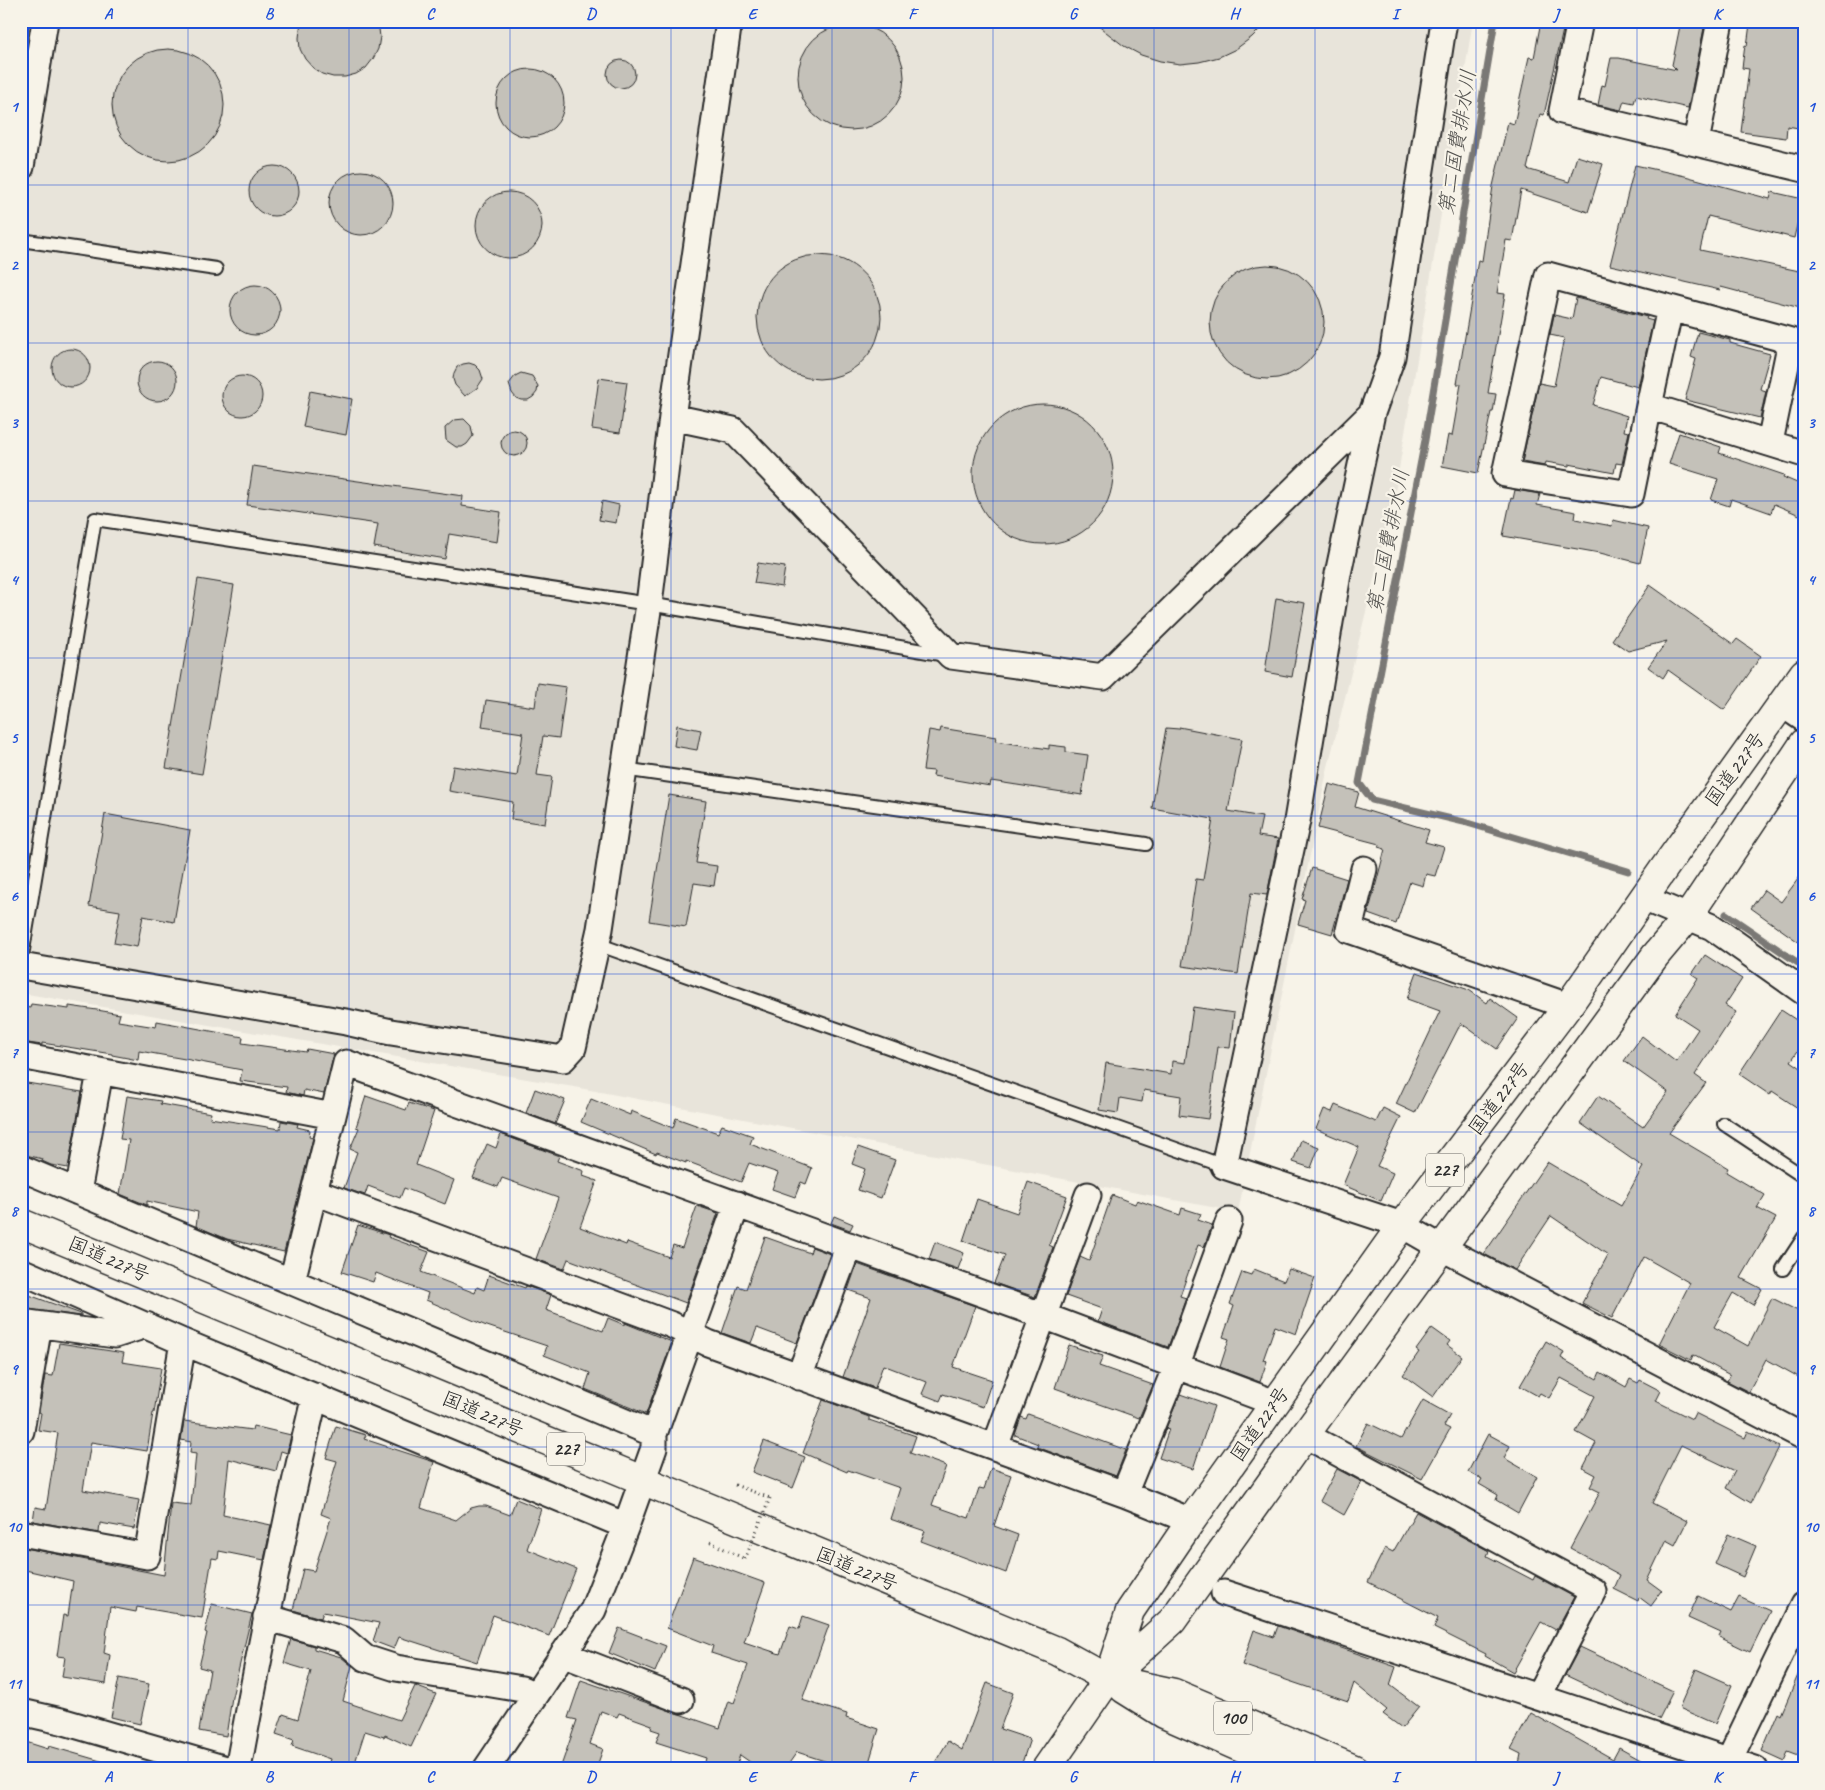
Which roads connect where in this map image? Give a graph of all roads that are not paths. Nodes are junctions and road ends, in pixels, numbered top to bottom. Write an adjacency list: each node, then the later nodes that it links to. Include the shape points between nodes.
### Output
1 (44, 21): 7 (street)
2 (729, 21): 14 (street)
3 (1444, 21): 13 (street, via 1392,357)
4 (1580, 21): 6 (street, via 1562,111)
5 (1720, 21): 6 (street)
6 (1696, 142): 8 (street)
7 (21, 167)
8 (1804, 169)
9 (21, 240): 10 (lane)
10 (216, 269)
11 (1670, 308): 12 (street); 12 (street, via 1548,275 1505,474 1631,494); 15 (street, via 1790,341)
12 (1650, 406): 15 (street)
13 (1372, 413): 18 (street, via 1103,677); 36 (street, via 1338,574 1297,821)
14 (672, 417): 17 (street); 18 (street, via 734,430)
15 (1770, 442): 16 (street)
16 (1804, 454)
17 (648, 604): 18 (lane); 22 (street); 28 (lane, via 95,520)
18 (951, 656)
19 (1804, 673): 20 (main road, 国道227号 / 227)
20 (1793, 711): 25 (main road, 国道227号 / 227)
21 (1804, 743): 26 (main road, 国道227号 / 227)
22 (623, 769): 23 (lane); 27 (street)
23 (1146, 844)
24 (1364, 869): 31 (street, via 1349,930)
25 (1643, 898): 26 (street); 31 (main road, 国道227号 / 227)
26 (1686, 918): 30 (street, via 1712,927); 48 (main road, 国道227号 / 227)
27 (597, 944): 29 (street, via 573,1048 563,1059); 36 (lane)
28 (21, 962)
29 (21, 966)
30 (1804, 992)
31 (1568, 1006): 45 (main road, 国道227号 / 227)
32 (21, 1056): 33 (street)
33 (100, 1072): 34 (street); 39 (street)
34 (333, 1116): 40 (street); 42 (street, via 346,1063)
35 (1724, 1124): 38 (lane)
36 (1224, 1166): 45 (street)
37 (21, 1168): 39 (street)
38 (1804, 1177)
39 (78, 1192): 51 (street)
40 (315, 1192): 51 (street); 55 (street, via 672,1325)
41 (1088, 1195): 52 (street)
42 (738, 1204): 47 (street); 55 (street)
43 (1229, 1221): 57 (street)
44 (21, 1222): 66 (main road, 国道227号 / 227)
45 (1402, 1226): 48 (street); 60 (main road, 国道227号 / 227)
46 (1804, 1237): 49 (lane)
47 (849, 1245): 52 (street); 58 (street)
48 (1442, 1248): 63 (main road, 国道227号 / 227); 64 (street)
49 (1783, 1269)
50 (21, 1271): 54 (street)
51 (292, 1281): 62 (street)
52 (1044, 1316): 57 (street); 65 (street)
53 (30, 1324): 54 (street, via 114,1335); 61 (street)
54 (146, 1325): 56 (street)
55 (689, 1335): 58 (street); 62 (street)
56 (183, 1342): 59 (street); 70 (street, via 147,1556)
57 (1177, 1364): 60 (street); 67 (street)
58 (799, 1377): 65 (street)
59 (315, 1396): 69 (street); 73 (street)
60 (1275, 1403): 68 (main road, 国道227号 / 227)
61 (21, 1431)
62 (654, 1434): 66 (street, via 654,1448)
63 (1305, 1435): 76 (main road, 国道227号 / 227, via 1172,1621); 78 (street, via 1593,1591)
64 (1804, 1437)
65 (995, 1447): 67 (street)
66 (642, 1480): 69 (street); 76 (main road, 国道227号 / 227, via 1057,1651)
67 (1124, 1494): 68 (street)
68 (1191, 1521): 76 (main road, 国道227号 / 227, via 1130,1611)
69 (626, 1526): 75 (street, via 593,1610)
70 (21, 1533)
71 (1224, 1593): 78 (street)
72 (1804, 1604): 74 (street)
73 (266, 1617): 77 (street, via 344,1640 365,1658 396,1668 522,1689); 84 (street)
74 (1798, 1633): 82 (street)
75 (563, 1654): 77 (street); 79 (street)
76 (1108, 1679): 86 (main road); 87 (main road, 100, via 1164,1714); 88 (main road, 100, via 1174,1693)
77 (535, 1695): 85 (street)
78 (1538, 1697): 82 (street)
79 (681, 1700)
80 (21, 1712): 81 (street, via 61,1720)
81 (157, 1759): 83 (street)
82 (1729, 1760): 89 (street)
83 (226, 1769)
84 (238, 1769)
85 (486, 1769)
86 (1046, 1769)
87 (1290, 1769)
88 (1354, 1769)
89 (1755, 1769)

